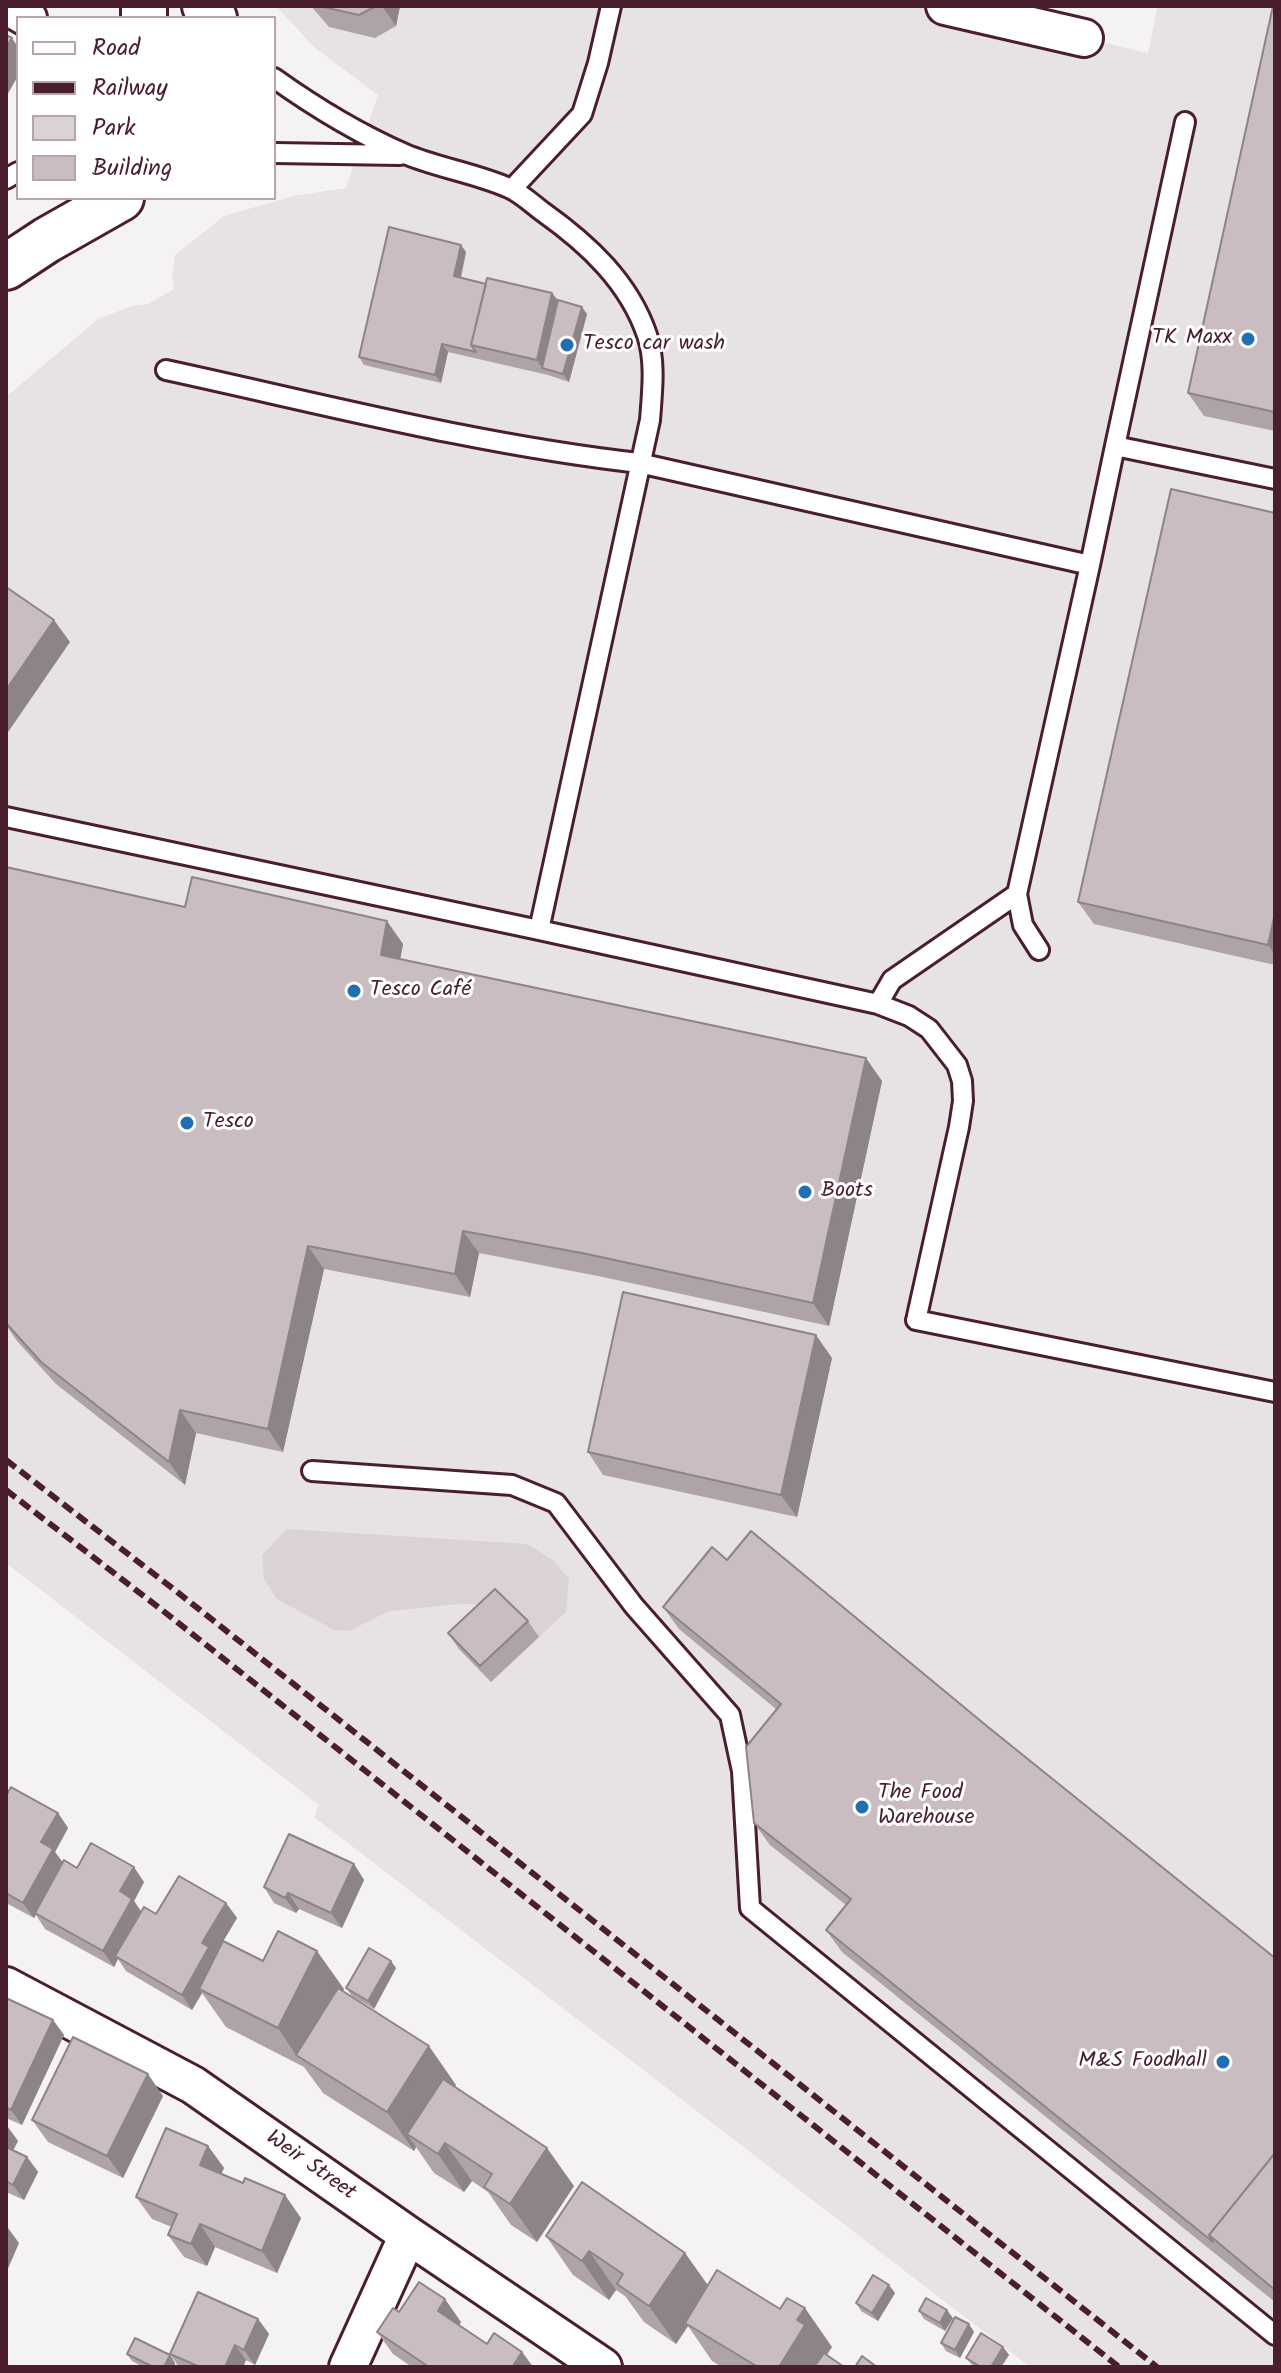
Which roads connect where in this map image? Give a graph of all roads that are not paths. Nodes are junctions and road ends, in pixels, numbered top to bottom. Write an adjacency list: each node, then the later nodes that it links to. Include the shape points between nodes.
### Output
1 (7, 6): 4 (street)
2 (611, 6): 10 (lane, via 582,114)
3 (945, 6): 5 (street)
4 (24, 16)
5 (1084, 38)
6 (276, 79): 9 (lane, via 326,115)
7 (1185, 122): 16 (lane)
8 (276, 153): 9 (lane)
9 (407, 155): 10 (lane)
10 (512, 189): 17 (lane, via 603,262 630,297 648,338 652,380 650,420)
11 (53, 200): 13 (main road)
12 (117, 200): 14 (main road)
13 (6, 260)
14 (6, 267)
15 (166, 370): 17 (lane, via 478,438)
16 (1115, 446): 18 (lane); 19 (lane)
17 (639, 463): 19 (lane); 22 (lane)
18 (1275, 479)
19 (1090, 565): 21 (lane)
20 (6, 817): 22 (lane)
21 (1017, 894): 23 (lane, via 1023,925); 24 (lane, via 892,980)
22 (539, 930): 24 (lane)
23 (1039, 950)
24 (878, 1004): 25 (lane, via 929,1029 957,1065 962,1081 959,1127 917,1318)
25 (1275, 1392)
26 (312, 1471): 29 (lane, via 512,1485 556,1503 634,1606 730,1715 742,1771 750,1908)
27 (6, 1986): 28 (street, Weir Street, via 193,2085)
28 (408, 2235): 30 (street); 31 (street, Weir Street)
29 (1275, 2335)
30 (348, 2367)
31 (603, 2367)

